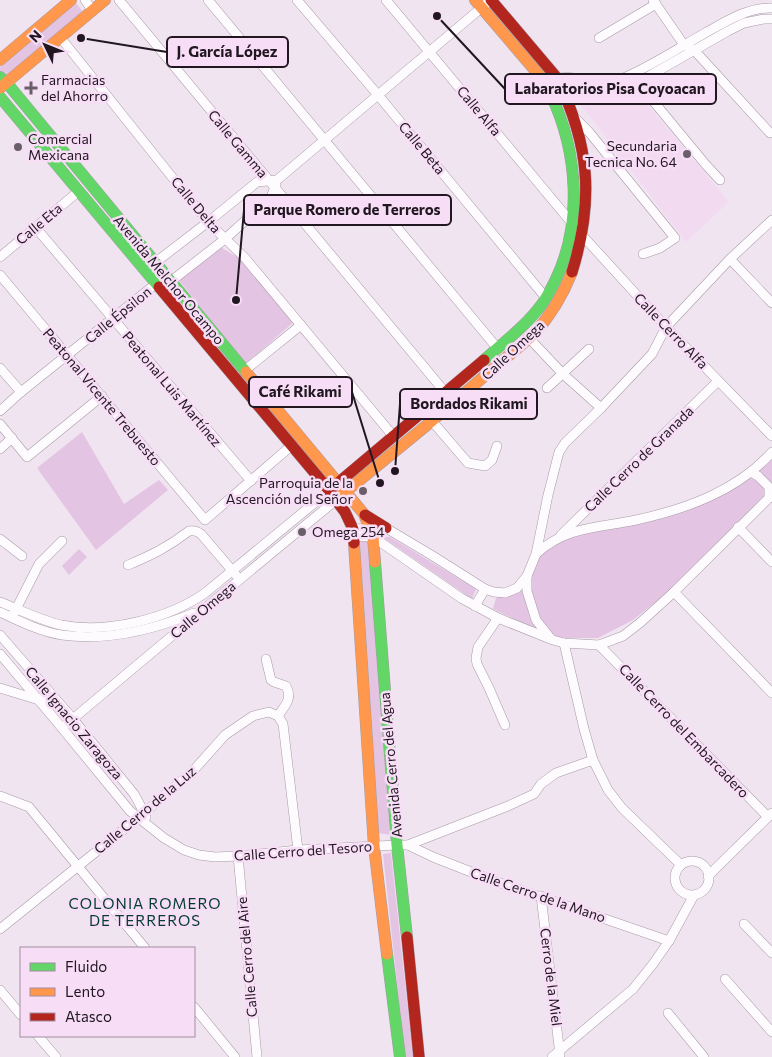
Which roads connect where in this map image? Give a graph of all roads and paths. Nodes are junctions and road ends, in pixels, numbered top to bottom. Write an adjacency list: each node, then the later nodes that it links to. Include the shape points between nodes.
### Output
1 (71, 0): 19 (street)
2 (85, 0): 12 (street)
3 (105, 0): 12 (street)
4 (119, 0): 32 (street, Calle Gamma)
5 (208, 0): 30 (street)
6 (297, 0): 26 (street, Calle Beta)
7 (386, 0): 18 (street, Calle Alfa)
8 (491, 0): 10 (street, Calle Épsilon); 21 (street, Calle Omega)
9 (655, 2): 15 (street); 16 (street)
10 (479, 4): 18 (street, Calle Épsilon); 24 (street, Calle Omega)
11 (772, 8): 16 (street, via 744,13)
12 (92, 10): 14 (street)
13 (772, 20): 17 (street, via 744,23)
14 (60, 37): 22 (street); 35 (street, Calle Delta)
15 (599, 38)
16 (684, 45): 17 (street); 20 (street)
17 (694, 50): 23 (street); 29 (street)
18 (429, 52): 26 (street, Calle Épsilon); 36 (street, Calle Alfa)
19 (0, 60)
20 (630, 75): 21 (street, via 609,82); 23 (street)
21 (557, 78): 24 (street); 25 (street, Calle Omega)
22 (2, 82): 43 (street, Avenida Melchor Ocampo)
23 (635, 84): 25 (street, via 612,91); 31 (street)
24 (547, 87): 25 (street); 36 (street, Calle Omega, via 570,150 574,199)
25 (563, 89): 28 (street, Calle Omega)
26 (378, 94): 30 (street, Calle Épsilon); 47 (street, Calle Beta)
27 (0, 97): 33 (street, Avenida Melchor Ocampo)
28 (574, 117): 38 (street, Calle Omega, via 586,174); 40 (street, via 675,238)
29 (770, 133)
30 (324, 140): 32 (street, Calle Épsilon); 53 (street)
31 (720, 180)
32 (273, 183): 35 (street, Calle Épsilon, via 257,182); 39 (street, Calle Épsilon, via 270,198); 62 (street, Calle Gamma)
33 (79, 191): 37 (street, Calle Eta); 43 (street, Avenida Melchor Ocampo)
34 (772, 220): 42 (street)
35 (208, 222): 39 (street, Calle Delta); 43 (street, Calle Épsilon)
36 (572, 223): 38 (street, Calle Cerro Alfa); 47 (street, Calle Omega, via 562,263)
37 (36, 228): 41 (street, Calle Eta); 49 (street, Peatonal Luis Martínez)
38 (581, 234): 51 (street, Calle Cerro Alfa); 52 (street, Calle Omega, via 574,267 564,292 546,320)
39 (225, 239): 45 (street, Calle Épsilon); 50 (street, Calle Delta)
40 (643, 254)
41 (0, 257)
42 (730, 259): 48 (street); 51 (street)
43 (150, 266): 45 (street, Avenida Melchor Ocampo); 46 (street, Avenida Melchor Ocampo)
44 (0, 275): 55 (street, Peatonal Vicente Trebuesto)
45 (170, 282): 46 (street, Calle Épsilon); 57 (street, Avenida Melchor Ocampo)
46 (157, 284): 49 (street, Calle Épsilon); 72 (street, Avenida Melchor Ocampo)
47 (546, 298): 53 (street, Calle Omega)
48 (772, 303)
49 (113, 318): 55 (street, Calle Épsilon); 78 (street, Peatonal Luis Martínez)
50 (301, 324): 57 (street); 70 (street, Calle Delta)
51 (666, 327): 59 (street, Calle Cerro Alfa); 65 (street, via 652,354)
52 (529, 338): 58 (street); 64 (street, Calle Omega)
53 (498, 349): 62 (street, Calle Omega)
54 (588, 349): 58 (street)
55 (68, 356): 61 (street, Calle Épsilon); 63 (street, Peatonal Vicente Trebuesto)
56 (0, 368): 61 (street)
57 (244, 371): 80 (street, Avenida Melchor Ocampo)
58 (562, 374): 60 (street); 65 (street)
59 (718, 381): 69 (street, Calle Cerro Alfa); 87 (street, Calle Cerro de Granada)
60 (547, 388)
61 (21, 392): 66 (street, Calle Épsilon)
62 (445, 394): 64 (street, Calle Gamma); 70 (street, Calle Omega)
63 (102, 396): 71 (street, via 27,457); 78 (street, Peatonal Vicente Trebuesto, via 205,520)
64 (454, 403): 67 (street, Calle Omega)
65 (601, 408): 90 (street, via 559,452)
66 (0, 411)
67 (432, 422): 73 (street, via 468,463 485,466 492,460); 80 (street, Calle Omega)
68 (0, 424): 71 (street)
69 (772, 436)
70 (394, 437): 80 (street, Calle Omega)
71 (12, 438): 74 (street)
72 (292, 446): 78 (street); 80 (street, Avenida Melchor Ocampo)
73 (498, 446)
74 (0, 449)
75 (772, 452): 76 (street)
76 (761, 464): 77 (street); 79 (street, via 760,472)
77 (751, 472): 81 (street, via 769,487); 87 (street, via 706,499 679,509 582,529)
78 (250, 481)
79 (772, 485)
80 (337, 492): 82 (street, Avenida Cerro del Agua); 85 (street, Avenida Cerro del Agua); 94 (street, Calle Omega); 96 (street, Calle Omega)
81 (771, 497): 84 (street)
82 (364, 514): 83 (street); 86 (street, Avenida Cerro del Agua)
83 (386, 528): 86 (street); 97 (street)
84 (738, 528): 92 (street); 98 (street)
85 (353, 532): 86 (street); 125 (street, Avenida Cerro del Agua)
86 (371, 533): 100 (street); 124 (street, Avenida Cerro del Agua)
87 (559, 537): 90 (street)
88 (0, 539): 91 (street)
89 (62, 541): 101 (street, via 39,564)
90 (536, 554): 95 (street)
91 (22, 556)
92 (772, 562)
93 (128, 564): 94 (street, via 150,556 193,530 201,534)
94 (232, 571): 96 (street); 101 (street, Calle Omega, via 178,609 112,627 63,625)
95 (527, 576): 97 (street, via 516,588 505,593); 107 (street, via 527,591 536,620)
96 (240, 580): 102 (street, Calle Omega)
97 (485, 588): 100 (street)
98 (674, 592): 109 (street, via 623,636); 113 (street)
99 (0, 602): 101 (street, Calle Omega)
100 (475, 606): 105 (street)
101 (16, 609): 104 (street)
102 (204, 609): 104 (street, via 165,624 114,636 60,635); 117 (street, Calle Omega)
103 (0, 612): 104 (street)
104 (12, 618)
105 (498, 618): 107 (street); 118 (street, via 478,647 476,658)
106 (0, 635): 114 (street, Calle Ignacio Zaragoza)
107 (553, 640): 108 (street)
108 (564, 643): 109 (street); 120 (street)
109 (599, 645): 122 (street, Calle Cerro del Embarcadero)
110 (0, 654): 115 (street, Calle Ignacio Zaragoza)
111 (266, 659): 116 (street, via 270,680 286,686 289,692)
112 (0, 688): 115 (street)
113 (772, 693)
114 (51, 694): 115 (street); 117 (street, Calle Ignacio Zaragoza)
115 (39, 700): 119 (street, Calle Ignacio Zaragoza)
116 (278, 716): 123 (street, Calle Cerro de la Luz, via 269,712 253,716 225,735 193,771); 126 (street, via 283,724)
117 (73, 719): 119 (street, Calle Omega); 123 (street, Calle Ignacio Zaragoza, via 134,794 140,803)
118 (505, 725)
119 (62, 728): 123 (street, Calle Ignacio Zaragoza, via 130,811)
120 (593, 760): 124 (street, Calle Cerro del Tesoro, via 556,773 534,794 508,806); 128 (street, via 608,790 622,808)
121 (0, 796): 129 (street, via 29,808)
122 (770, 815): 130 (street)
123 (141, 816): 127 (street, Calle Cerro del Tesoro, via 164,838 184,850 207,856); 129 (street, Calle Cerro de la Luz)
124 (402, 845): 125 (street, Calle Cerro del Tesoro); 132 (street, Calle Cerro de la Mano); 150 (street, Avenida Cerro del Agua)
125 (374, 846): 126 (street, Calle Cerro del Tesoro); 149 (street, Avenida Cerro del Agua)
126 (298, 850): 127 (street, Calle Cerro del Tesoro)
127 (238, 856): 148 (street, Calle Cerro del Aire)
128 (681, 865): 130 (street, via 698,862); 131 (street, via 675,877 676,885 682,892)
129 (77, 866): 134 (street, Calle Cerro de la Luz); 136 (street)
130 (708, 876): 131 (street, via 705,888)
131 (694, 895): 135 (street)
132 (541, 896): 135 (street, Calle Cerro de la Mano); 145 (street, Cerro de la Miel)
133 (744, 924): 137 (street)
134 (0, 929)
135 (669, 940): 145 (street, via 633,989)
136 (144, 947)
137 (772, 953)
138 (725, 979): 143 (street)
139 (0, 990): 142 (street)
140 (195, 1008): 147 (street)
141 (668, 1013): 152 (street)
142 (20, 1014)
143 (772, 1032)
144 (39, 1037): 146 (street)
145 (560, 1054): 151 (street)
146 (56, 1057)
147 (234, 1057)
148 (257, 1057)
149 (400, 1057)
150 (419, 1057)
151 (552, 1057)
152 (704, 1057)

